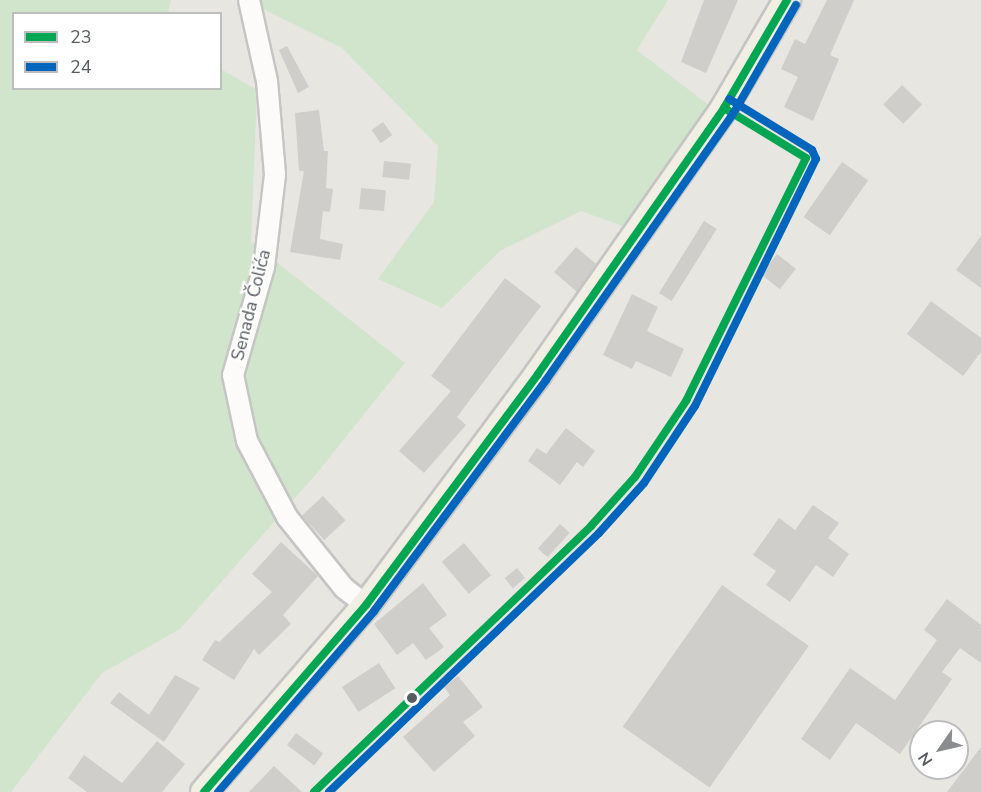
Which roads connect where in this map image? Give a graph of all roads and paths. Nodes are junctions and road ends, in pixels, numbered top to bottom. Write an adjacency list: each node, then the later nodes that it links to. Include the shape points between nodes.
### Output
1 (249, 0): 3 (street, Senada Čolića, via 267,81 275,175 264,267 233,375 247,441 287,517 344,588)
2 (787, 0): 3 (main road, via 724,108 620,259)
3 (366, 605): 4 (main road)
4 (204, 792)

